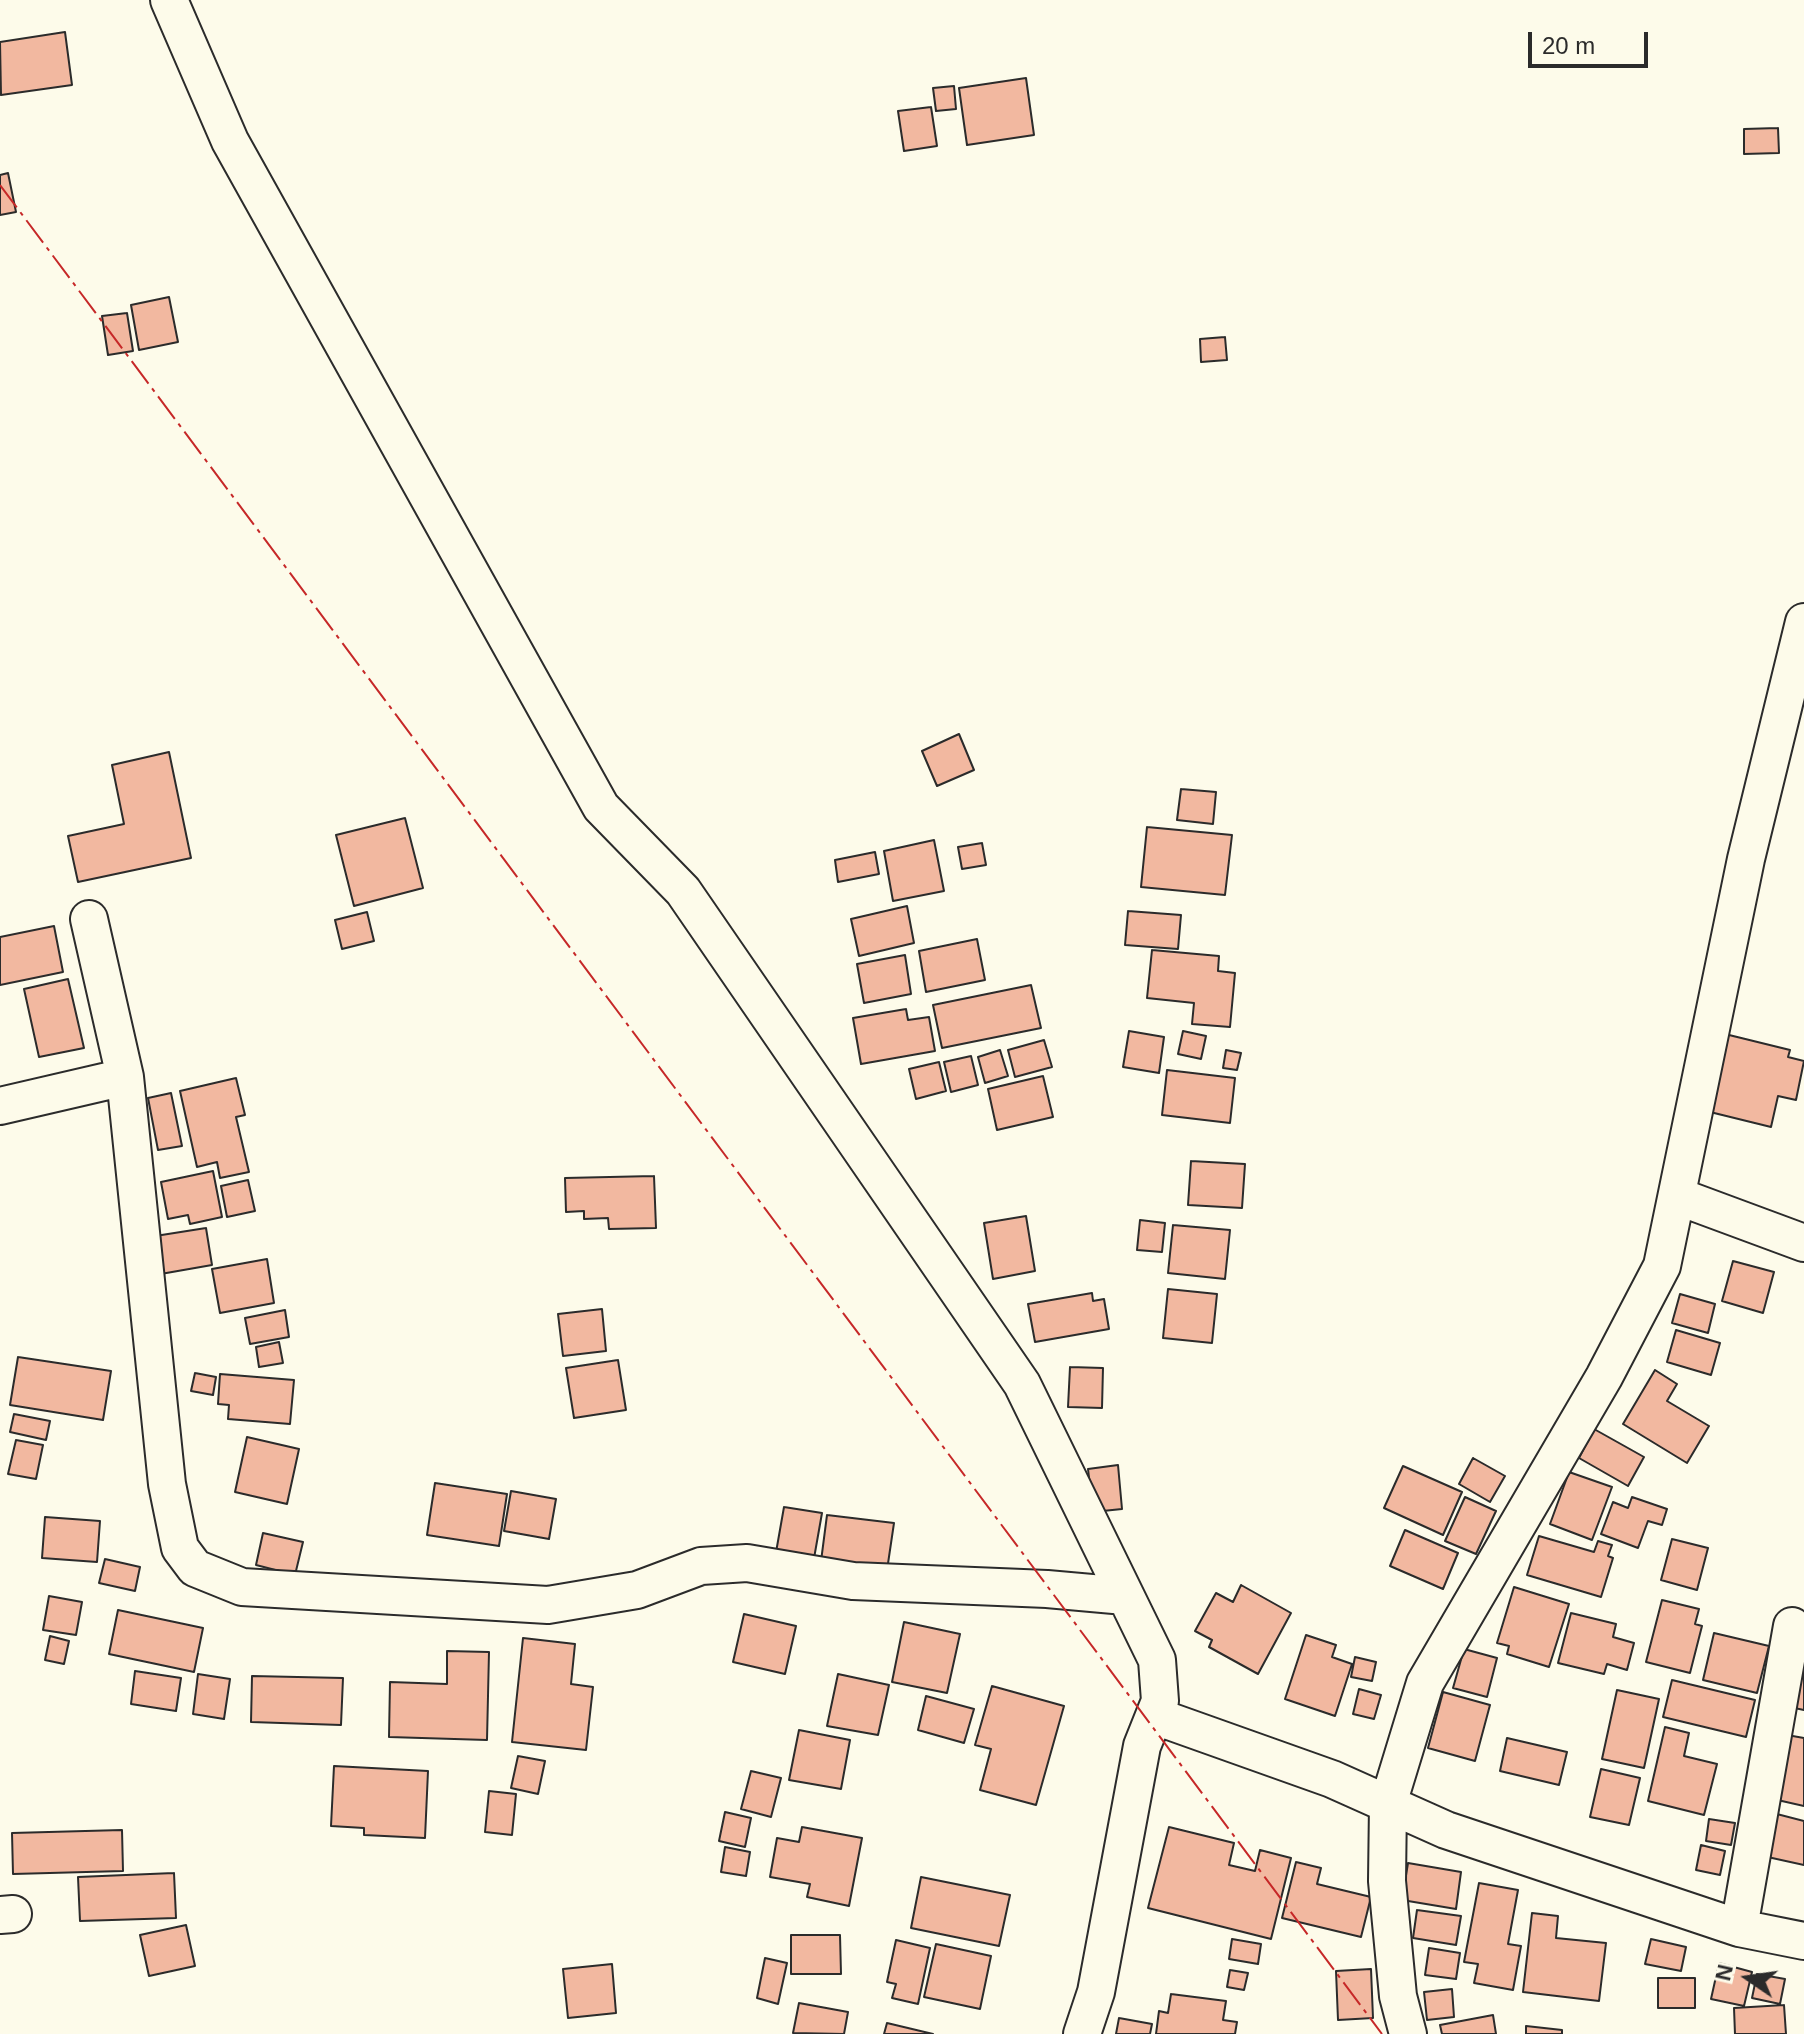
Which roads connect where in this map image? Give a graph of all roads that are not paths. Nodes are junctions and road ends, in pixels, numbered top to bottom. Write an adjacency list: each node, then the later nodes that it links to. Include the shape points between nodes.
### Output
1 (169, 0): 8 (street, via 230,141 601,807 683,891 1022,1384)
2 (1804, 622): 6 (street, via 1746,859)
3 (89, 919): 4 (street)
4 (125, 1077): 5 (street); 8 (street, via 167,1484 180,1548 195,1568 242,1587 548,1605 637,1590 701,1566 747,1563 853,1581)
5 (0, 1106)
6 (1677, 1196): 7 (street); 11 (street, via 1655,1280 1425,1683)
7 (1804, 1243)
8 (1125, 1596): 10 (street, via 1157,1660 1160,1701)
9 (1792, 1626): 12 (street)
10 (1155, 1716): 11 (street); 14 (street, via 1142,1746 1096,1992)
11 (1388, 1804): 12 (street, via 1446,1830); 15 (street, via 1387,1881 1398,1996)
12 (1739, 1928): 13 (street)
13 (1804, 1941)
14 (1082, 2034)
15 (1408, 2034)

